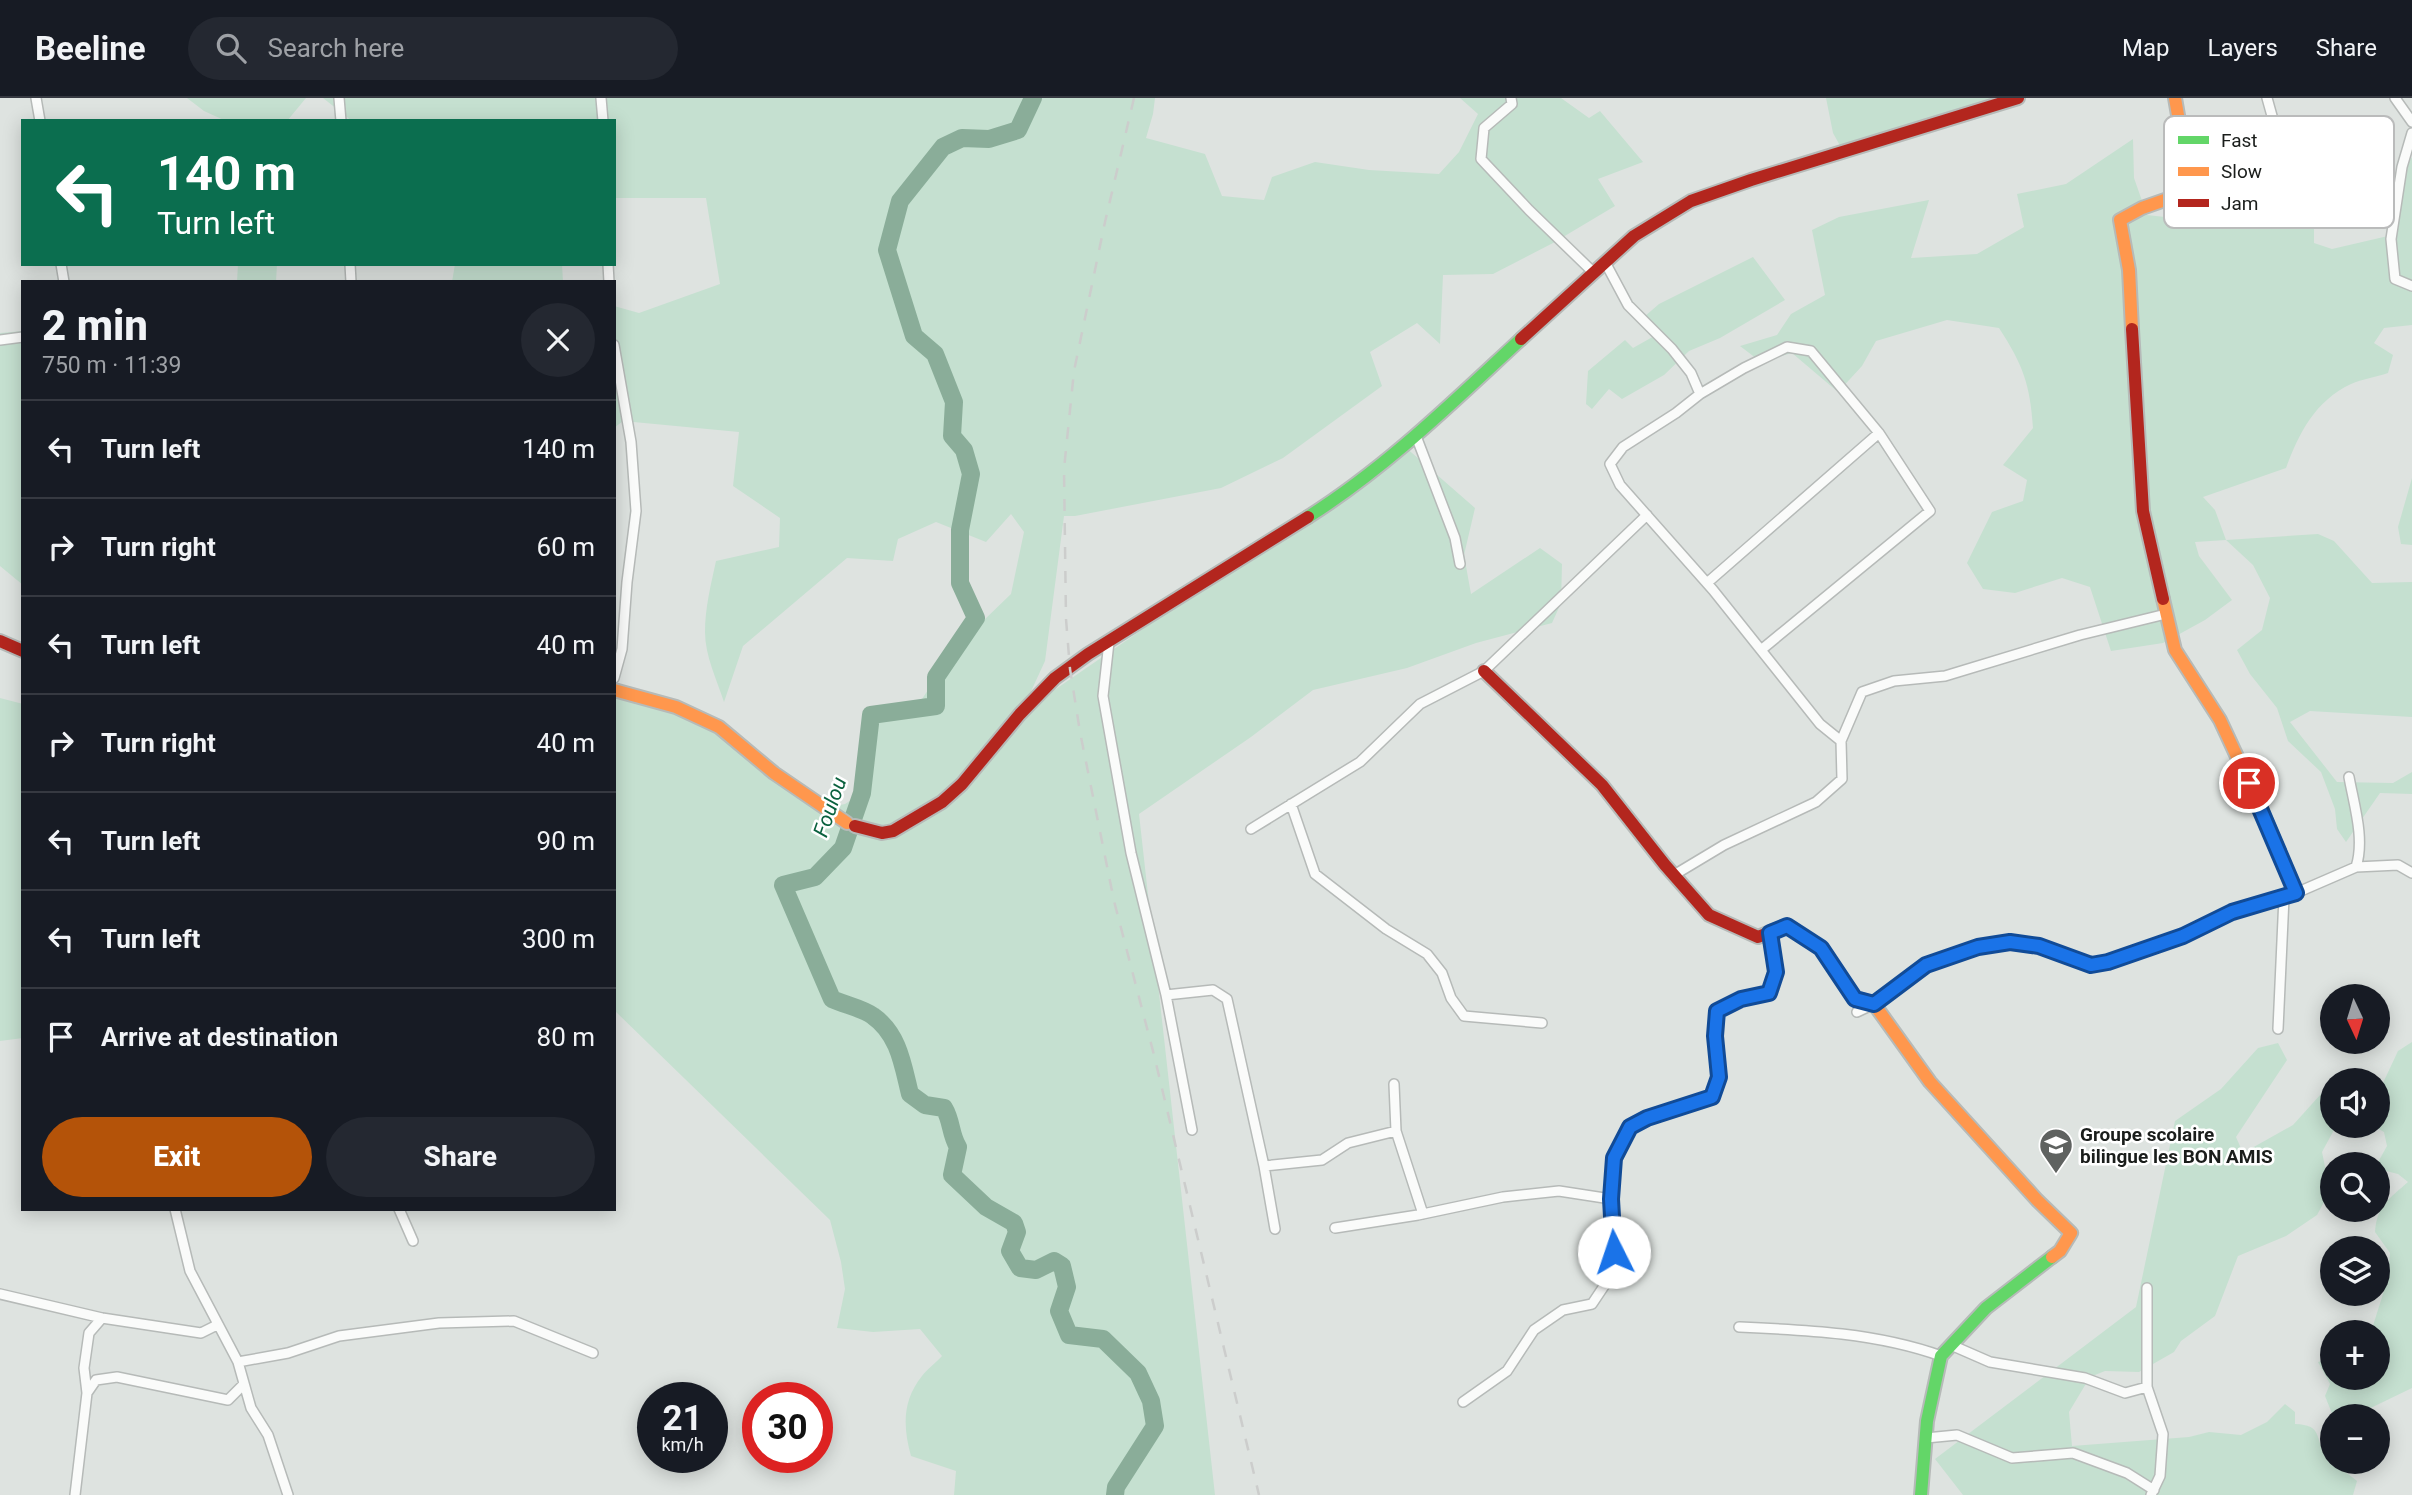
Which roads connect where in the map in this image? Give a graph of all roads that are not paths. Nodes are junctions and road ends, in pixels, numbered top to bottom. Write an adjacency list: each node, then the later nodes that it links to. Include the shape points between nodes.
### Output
1 (36, 98): 11 (street)
2 (339, 98): 12 (street)
3 (601, 98): 13 (street)
4 (1511, 98): 20 (street, via 1512,104 1484,128 1480,159)
5 (2018, 98): 19 (street, via 1691,201 1634,236)
6 (2175, 98): 9 (street)
7 (2267, 98): 10 (street)
8 (2395, 98): 14 (street)
9 (2178, 116)
10 (2272, 116)
11 (40, 119)
12 (341, 119)
13 (603, 119)
14 (2412, 122)
15 (2412, 133): 17 (street)
16 (2164, 200): 31 (street, via 2120,220 2129,270 2143,511)
17 (2394, 219)
18 (2393, 228): 21 (street, via 2395,279)
19 (1605, 262): 20 (street); 25 (street, via 1628,305 1672,349)
20 (1594, 273): 27 (street)
21 (2412, 286)
22 (21, 337): 23 (street)
23 (0, 341)
24 (616, 356): 36 (street, via 631,442 636,511)
25 (1700, 394): 26 (street, via 1787,347 1811,351); 28 (street, via 1623,447 1610,464 1620,485)
26 (1879, 433): 30 (street); 35 (street, via 1930,511)
27 (1416, 436): 29 (street, via 1455,537); 33 (street, via 1347,492)
28 (1647, 515): 30 (street); 37 (street)
29 (1460, 564)
30 (1707, 583): 35 (street)
31 (2166, 614): 39 (street, via 1945,676 1894,681 1862,692); 46 (street, via 2175,650 2220,720 2259,804)
32 (0, 641): 34 (street)
33 (1109, 642): 38 (street, via 1055,678 942,802 893,831 851,825 775,773 719,727 676,707); 48 (street, via 1103,696 1131,853)
34 (21, 649)
35 (1761, 650): 39 (street, via 1820,724)
36 (616, 671)
37 (1483, 671): 41 (street, via 1420,704 1360,762); 45 (street, via 1602,785)
38 (616, 691)
39 (1841, 741): 45 (street, via 1842,779 1816,802 1724,845)
40 (2349, 777): 43 (street, via 2358,822)
41 (1291, 804): 42 (street); 51 (street, via 1315,874 1427,954 1464,1016)
42 (1251, 829)
43 (2356, 867): 44 (street, via 2398,866); 46 (street)
44 (2412, 873)
45 (1674, 875): 47 (street, via 1709,915 1758,937)
46 (2290, 895): 49 (street, via 2091,965 2039,946 2010,942 1978,947 1926,965); 52 (street)
47 (1770, 933): 49 (street, via 1787,926 1821,948 1855,999); 57 (street, via 1776,972 1769,993 1717,1011 1719,1077 1712,1097 1630,1127 1614,1158)
48 (1166, 995): 54 (street); 56 (street, via 1213,990 1227,999)
49 (1874, 1004): 50 (street); 69 (street, via 1930,1082 2071,1233 2060,1251 1986,1308)
50 (1857, 1012)
51 (1542, 1023)
52 (2278, 1029)
53 (1394, 1084): 55 (street)
54 (1192, 1130)
55 (1396, 1131): 56 (street, via 1348,1143 1322,1160); 60 (street)
56 (1264, 1166): 62 (street)
57 (1611, 1199): 60 (street, via 1559,1191); 76 (street, via 1614,1252 1610,1277 1592,1304 1563,1310 1534,1330 1507,1371)
58 (175, 1211): 67 (street, via 190,1271)
59 (400, 1211): 63 (street)
60 (1423, 1214): 61 (street)
61 (1335, 1228)
62 (1275, 1229)
63 (413, 1241)
64 (2147, 1288): 74 (street)
65 (0, 1294): 66 (street)
66 (102, 1318): 67 (street, via 201,1333); 75 (street, via 89,1333)
67 (217, 1325): 72 (street)
68 (1739, 1327): 71 (street, via 1866,1337)
69 (1951, 1345): 71 (street); 74 (street, via 1990,1362 2085,1378 2125,1393)
70 (593, 1353): 72 (street, via 514,1321 439,1323 339,1336 288,1353)
71 (1941, 1356): 77 (street)
72 (238, 1362): 73 (street)
73 (244, 1384): 75 (street, via 228,1400 117,1377 96,1380); 80 (street, via 251,1408 268,1435)
74 (2147, 1387): 78 (street, via 2163,1434 2160,1476)
75 (86, 1393): 79 (street)
76 (1463, 1402)
77 (1926, 1438): 78 (street, via 1957,1435 2012,1458 2073,1453 2127,1473); 81 (street)
78 (2153, 1493)
79 (75, 1495)
80 (288, 1495)
81 (1921, 1495)

